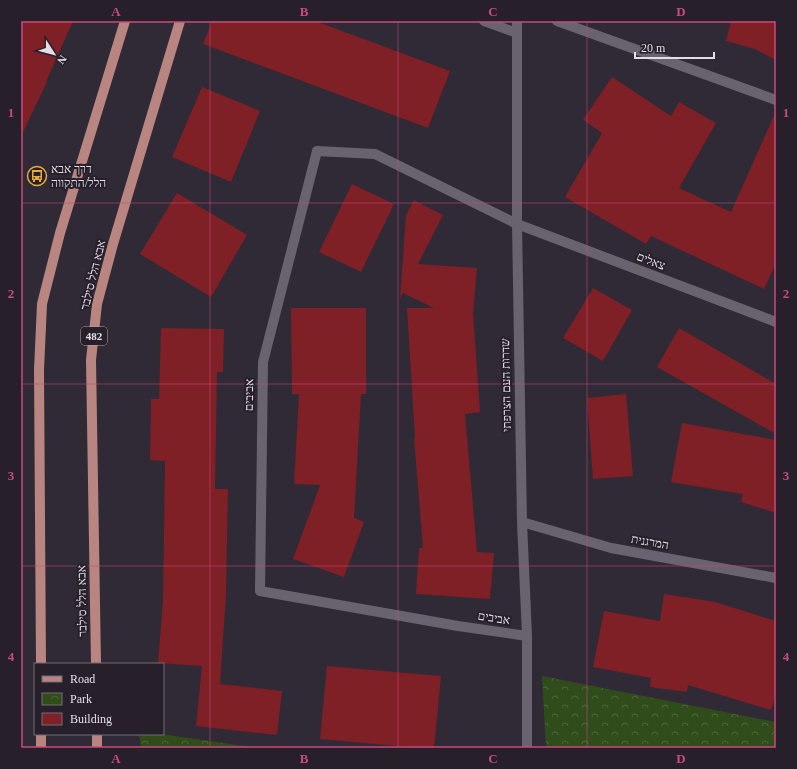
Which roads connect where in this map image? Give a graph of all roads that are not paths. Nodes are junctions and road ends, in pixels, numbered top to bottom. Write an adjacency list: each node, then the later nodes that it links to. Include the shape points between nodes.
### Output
1 (125, 21): 13 (main road, via 60,234 42,304 39,370)
2 (180, 21): 14 (main road, אבא הלל סילבר / 482, via 97,304 91,360)
3 (484, 21): 6 (street)
4 (517, 21): 6 (street, שדרות העם הצרפתי)
5 (557, 21): 7 (street)
6 (517, 33): 8 (street, שדרות העם הצרפתי)
7 (776, 100)
8 (517, 224): 9 (street, צאלים); 10 (street, שדרות העם הצרפתי); 12 (street, אביבים, via 375,154 317,151 262,362 260,591)
9 (776, 322)
10 (522, 522): 11 (street, המרגנית, via 611,548); 12 (street, שדרות העם הצרפתי)
11 (776, 578)
12 (527, 636): 19 (street, שדרות העם הצרפתי)
13 (41, 663)
14 (96, 663)
15 (41, 735): 17 (main road)
16 (96, 735): 18 (main road)
17 (41, 748)
18 (97, 748)
19 (528, 748)

